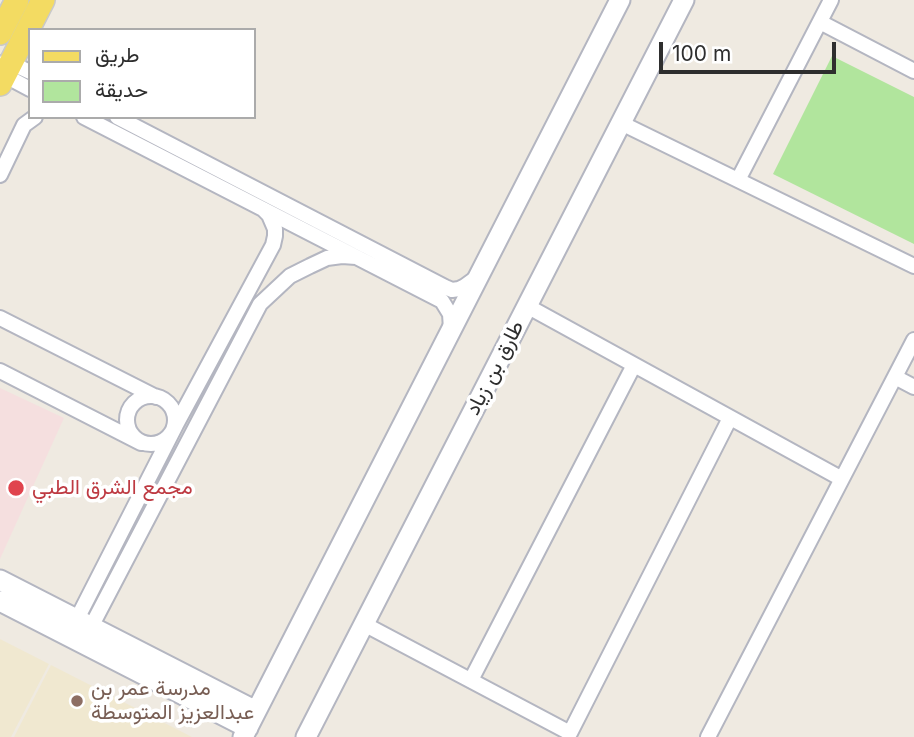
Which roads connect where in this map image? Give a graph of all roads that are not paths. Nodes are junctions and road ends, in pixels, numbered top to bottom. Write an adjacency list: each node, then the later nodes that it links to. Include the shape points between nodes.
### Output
1 (17, 0): 9 (main road)
2 (43, 0): 7 (main road)
3 (620, 0): 22 (street)
4 (684, 0): 16 (street, طارق بن زياد)
5 (831, 0): 6 (street)
6 (820, 22): 10 (street); 18 (street)
7 (29, 28)
8 (28, 30): 11 (main road)
9 (0, 33)
10 (914, 71)
11 (7, 72): 12 (street)
12 (28, 88)
13 (32, 119): 17 (street, via 24,125)
14 (88, 119): 19 (street)
15 (121, 119): 22 (street, via 452,290)
16 (621, 124): 18 (street); 23 (street, طارق بن زياد)
17 (0, 175)
18 (738, 180): 21 (street)
19 (264, 209): 20 (street); 34 (street, via 275,229 273,245)
20 (356, 257): 25 (street, via 442,301 450,314); 33 (street, via 327,258 310,266 290,276 260,304)
21 (914, 266)
22 (479, 275): 25 (street)
23 (527, 306): 27 (street); 41 (street, طارق بن زياد)
24 (0, 318): 31 (street)
25 (451, 329): 43 (street)
26 (914, 340): 29 (street)
27 (634, 365): 32 (street); 42 (street)
28 (0, 371): 35 (street)
29 (895, 377): 30 (street); 37 (street)
30 (914, 387)
31 (156, 397): 34 (street, via 169,405); 35 (street, via 141,398 129,409 129,432)
32 (730, 418): 37 (street); 45 (street)
33 (198, 422): 34 (street); 36 (street)
34 (172, 431): 35 (street, via 157,444); 36 (street); 40 (street)
35 (141, 443)
36 (178, 460): 40 (street)
37 (842, 479): 46 (street)
38 (0, 580): 40 (street)
39 (0, 601): 43 (street)
40 (84, 623): 43 (street)
41 (364, 624): 42 (street); 44 (street, طارق بن زياد)
42 (471, 680): 45 (street)
43 (249, 725)
44 (311, 735)
45 (570, 735)
46 (708, 737)

